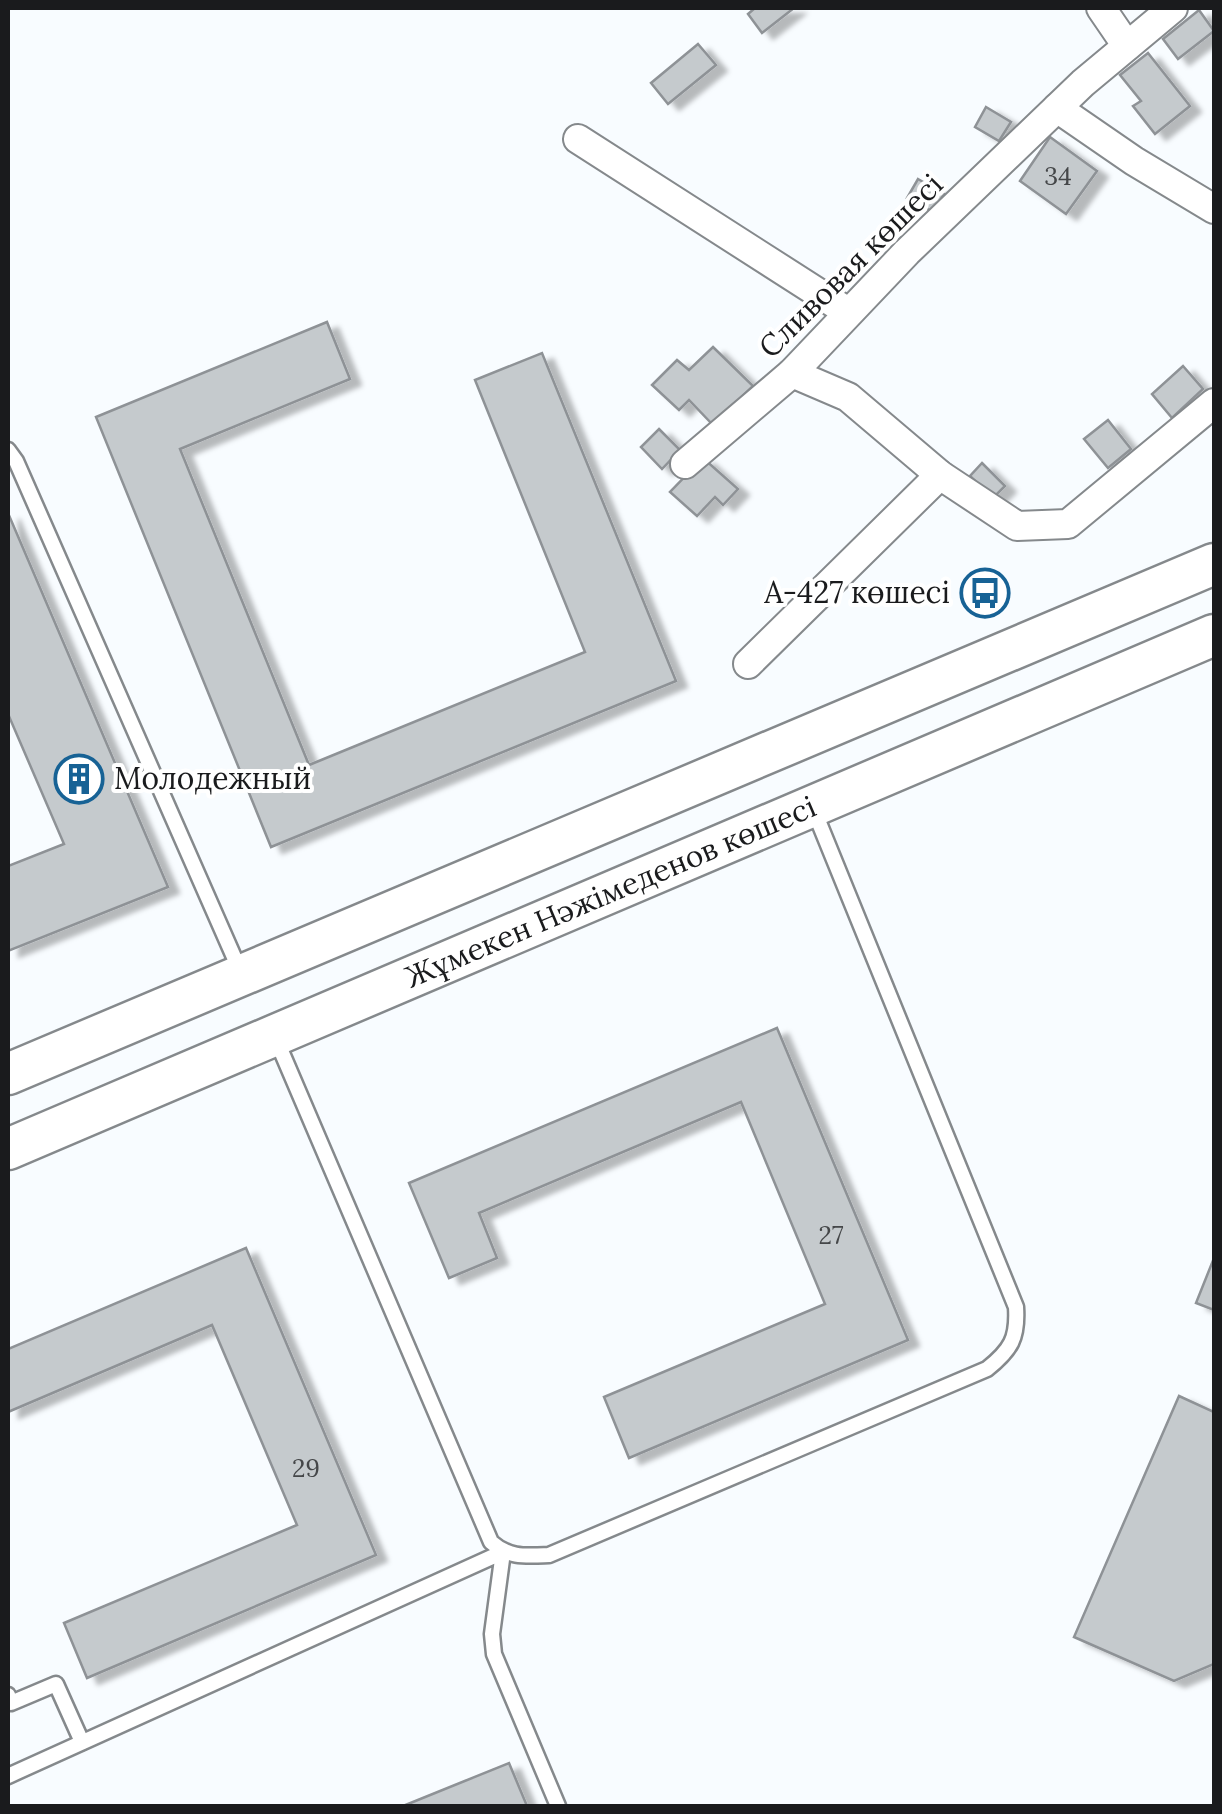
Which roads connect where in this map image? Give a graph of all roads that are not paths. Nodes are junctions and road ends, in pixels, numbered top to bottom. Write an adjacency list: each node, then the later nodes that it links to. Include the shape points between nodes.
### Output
1 (1101, 8): 3 (street)
2 (1173, 8): 3 (street, Сливовая көшесі)
3 (1127, 46): 4 (street, Сливовая көшесі)
4 (1058, 108): 6 (street); 7 (street, Сливовая көшесі)
5 (578, 138): 7 (street)
6 (1214, 209)
7 (848, 312): 8 (street, Сливовая көшесі)
8 (792, 373): 11 (street, Сливовая көшесі); 12 (street, via 848,397)
9 (1214, 403): 12 (street, via 1068,524 1017,526)
10 (8, 450): 17 (lane)
11 (685, 464)
12 (940, 474): 15 (street)
13 (1214, 564): 17 (main road)
14 (1214, 635): 16 (main road, Жұмекен Нәжімеденов көшесі)
15 (748, 664)
16 (812, 807): 18 (main road, Жұмекен Нәжімеденов көшесі); 21 (lane, via 1009,1287 1016,1340 987,1368 549,1555)
17 (241, 973): 19 (main road)
18 (274, 1035): 20 (main road, Жұмекен Нәжімеденов көшесі); 21 (lane, via 491,1542)
19 (8, 1074)
20 (8, 1149)
21 (502, 1552): 23 (lane); 25 (lane, via 494,1654)
22 (8, 1695): 23 (lane, via 11,1702 56,1684)
23 (82, 1742): 24 (lane)
24 (8, 1776)
25 (558, 1806)

